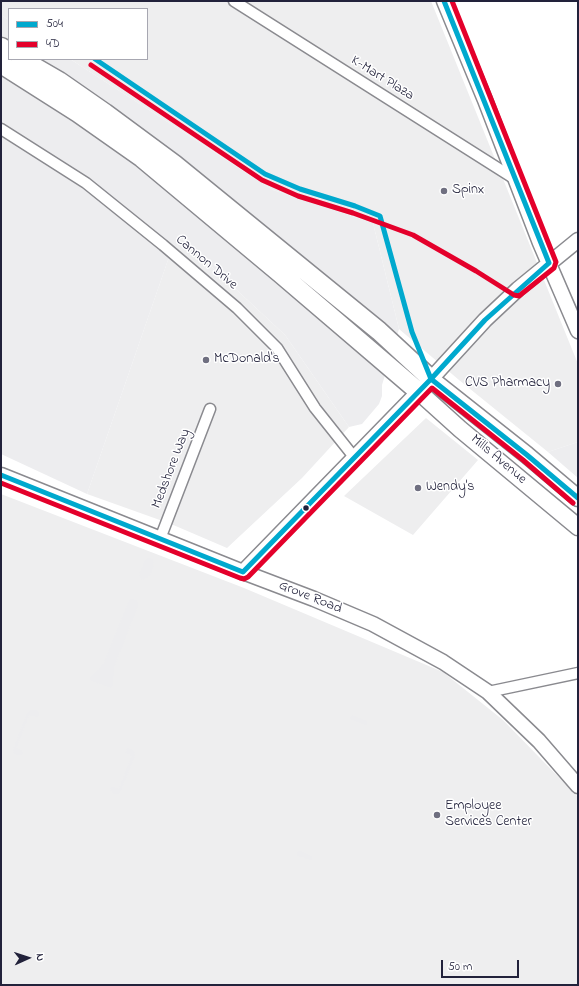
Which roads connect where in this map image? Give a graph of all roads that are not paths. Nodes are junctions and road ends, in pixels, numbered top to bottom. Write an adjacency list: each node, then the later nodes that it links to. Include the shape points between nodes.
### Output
1 (234, 1): 6 (street, K-Mart Plaza)
2 (444, 1): 6 (main road)
3 (23, 60): 10 (highway, via 59,81 168,159 380,331)
4 (1, 64): 11 (highway, via 78,112 142,158)
5 (1, 129): 13 (street, Cannon Drive, via 86,183 163,244 237,308 277,348 315,408)
6 (515, 179): 8 (main road)
7 (578, 240): 8 (main road)
8 (549, 263): 9 (main road); 10 (main road, via 485,320)
9 (578, 331)
10 (431, 379): 11 (main road); 15 (main road, Mills Avenue)
11 (419, 392): 13 (main road); 16 (main road, Mills Avenue)
12 (210, 409): 17 (street, Medshore Way)
13 (354, 457): 18 (main road)
14 (1, 474): 17 (main road, Grove Road)
15 (578, 498)
16 (578, 527)
17 (160, 539): 18 (main road, Grove Road)
18 (243, 572): 20 (main road, Grove Road, via 373,624 443,662)
19 (578, 673): 20 (street)
20 (488, 692): 21 (main road, Grove Road, via 538,741)
21 (578, 786)

